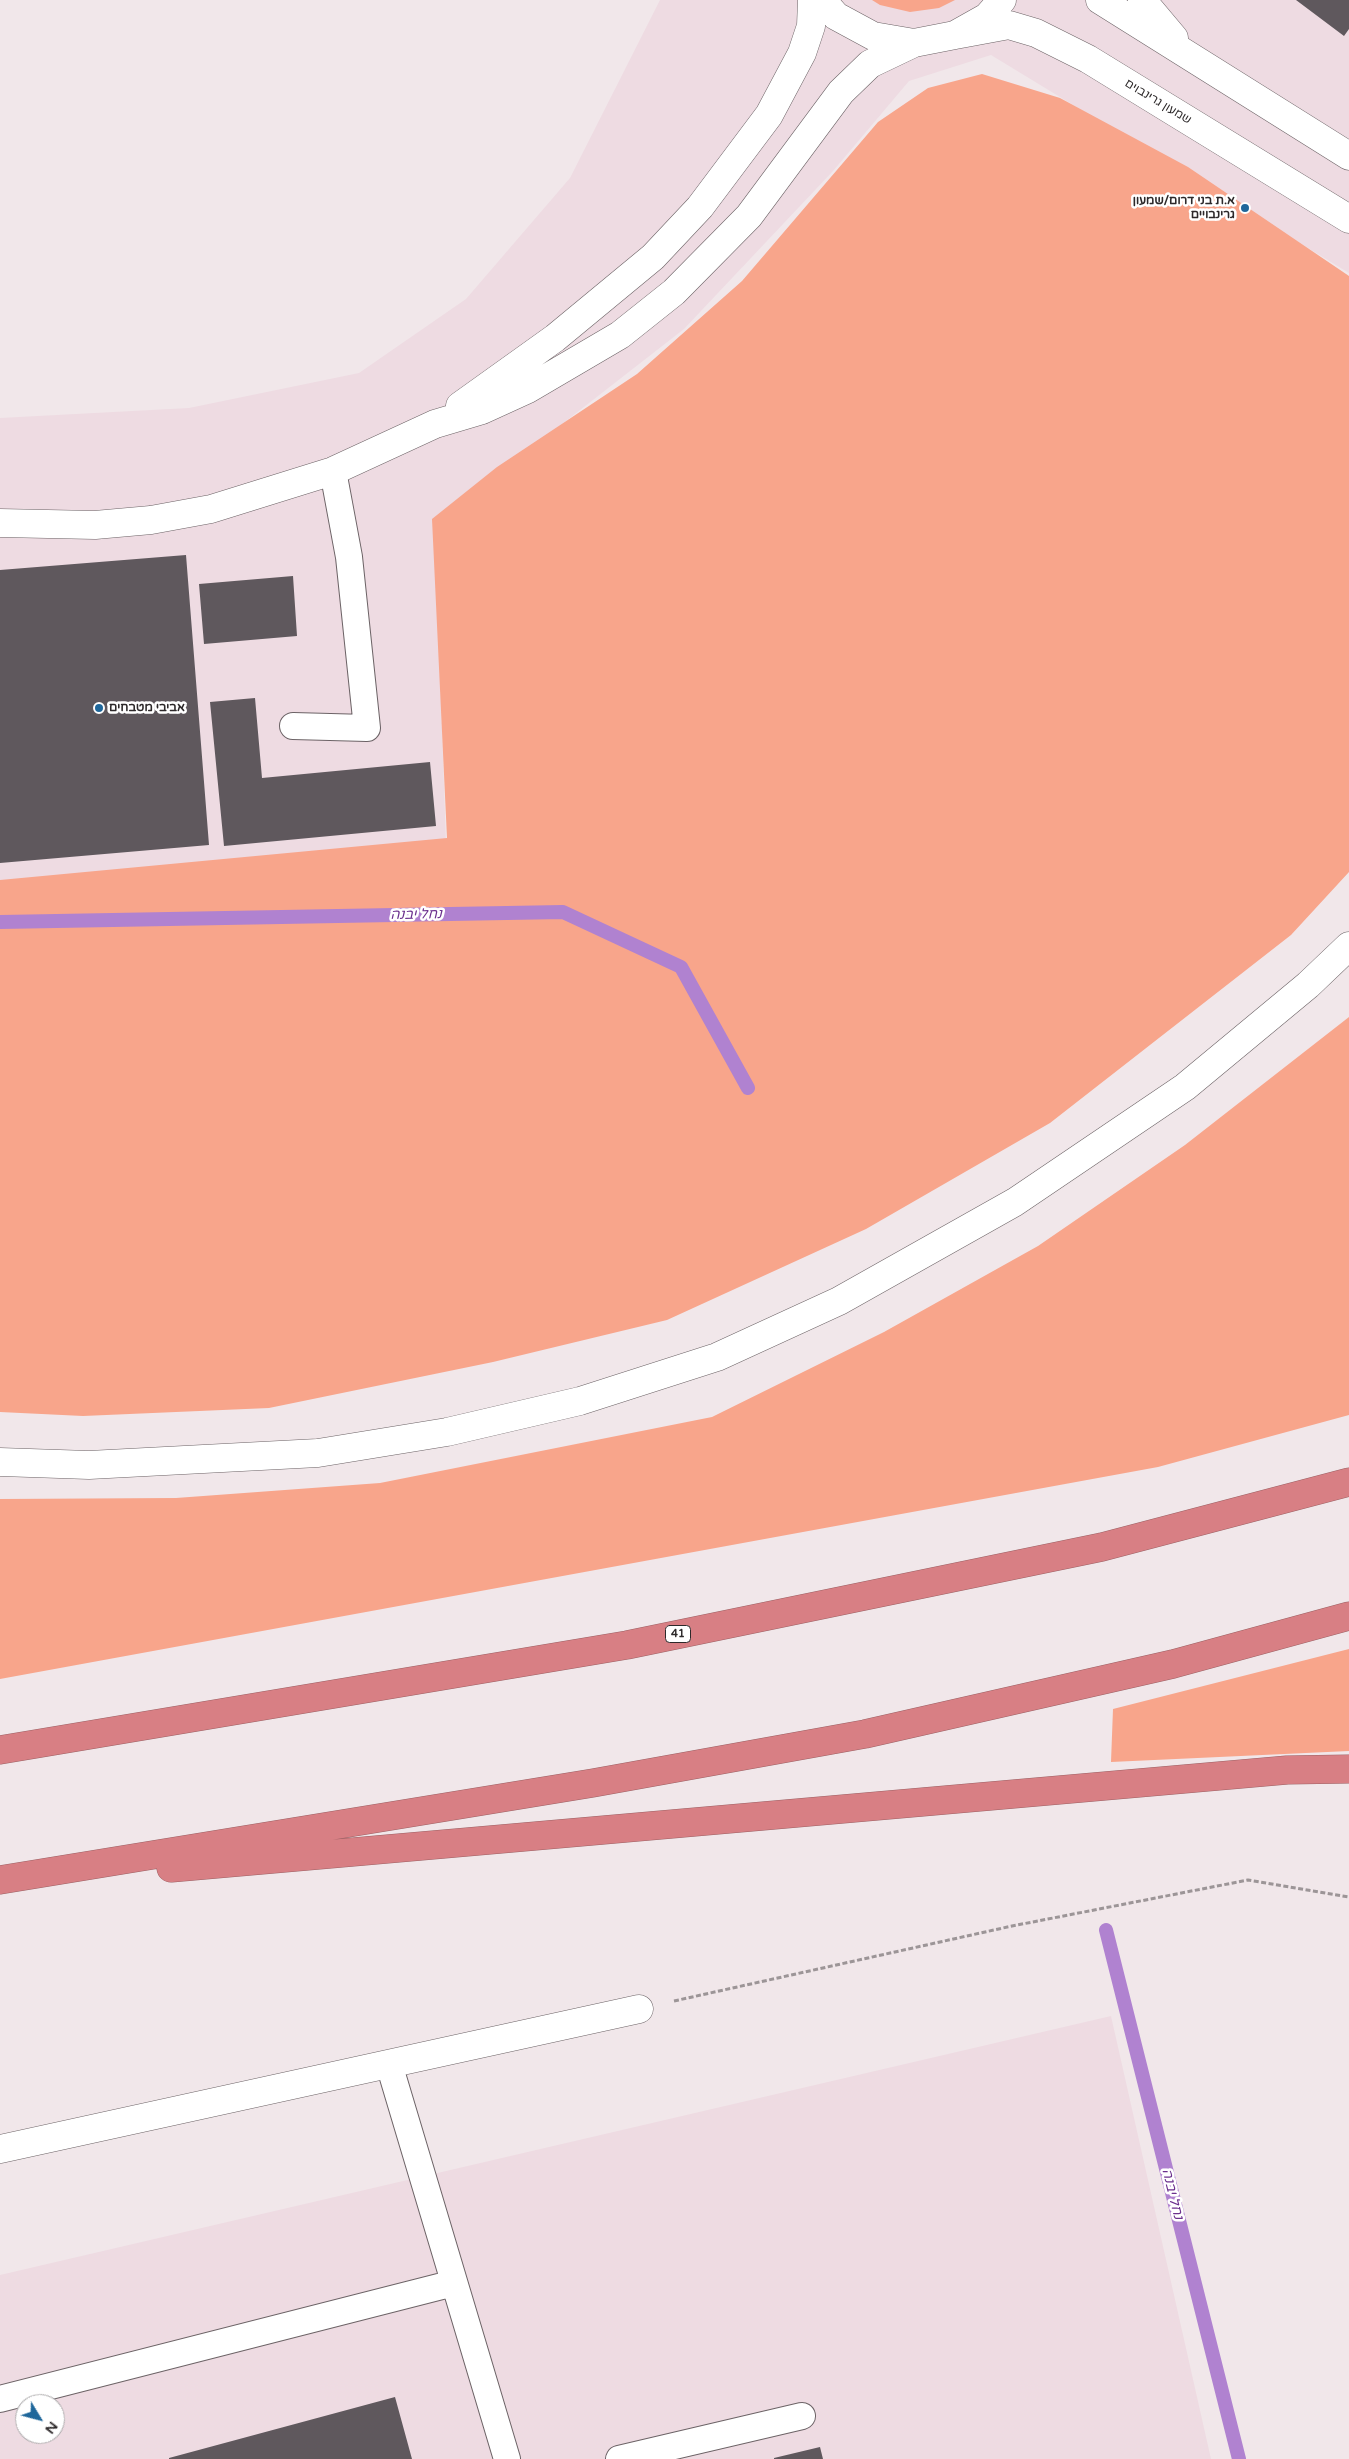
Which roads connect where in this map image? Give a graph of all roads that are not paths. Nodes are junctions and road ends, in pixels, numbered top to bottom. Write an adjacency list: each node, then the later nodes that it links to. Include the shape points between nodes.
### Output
1 (812, 0): 11 (street, via 811,26 802,53 769,115 700,207 653,257 555,338)
2 (822, 0): 7 (street, via 836,16 873,36)
3 (1002, 0): 6 (street, via 987,17)
4 (1100, 0): 8 (street)
5 (1142, 0): 8 (street)
6 (955, 35): 7 (street, שמעון גרינבוים); 10 (street, שמעון גרינבוים, via 1009,25 1036,33 1088,60)
7 (914, 43): 11 (street, via 870,64 841,92 749,216 674,292 620,335 528,388 482,410)
8 (1188, 54): 9 (street)
9 (1349, 156)
10 (1349, 219)
11 (435, 424): 12 (street)
12 (333, 471): 13 (street, via 211,509 152,520 95,525); 14 (lane, via 348,557 367,728)
13 (0, 523)
14 (292, 726)
15 (1349, 946): 16 (street, via 1308,985 1185,1086 1014,1202 839,1301 717,1358 580,1401 447,1432 318,1452 89,1465)
16 (0, 1462)
17 (1349, 1482): 19 (highway, 41, via 1102,1547 627,1644)
18 (1349, 1616): 21 (highway, via 1173,1664 865,1734 593,1783)
19 (0, 1750)
20 (1349, 1769): 21 (highway, via 1287,1770)
21 (0, 1881)
22 (639, 2009): 23 (street)
23 (389, 2064): 24 (street); 25 (lane)
24 (0, 2149)
25 (454, 2283): 26 (lane); 28 (lane)
26 (0, 2399)
27 (802, 2416): 29 (lane)
28 (507, 2459)
29 (619, 2459)

